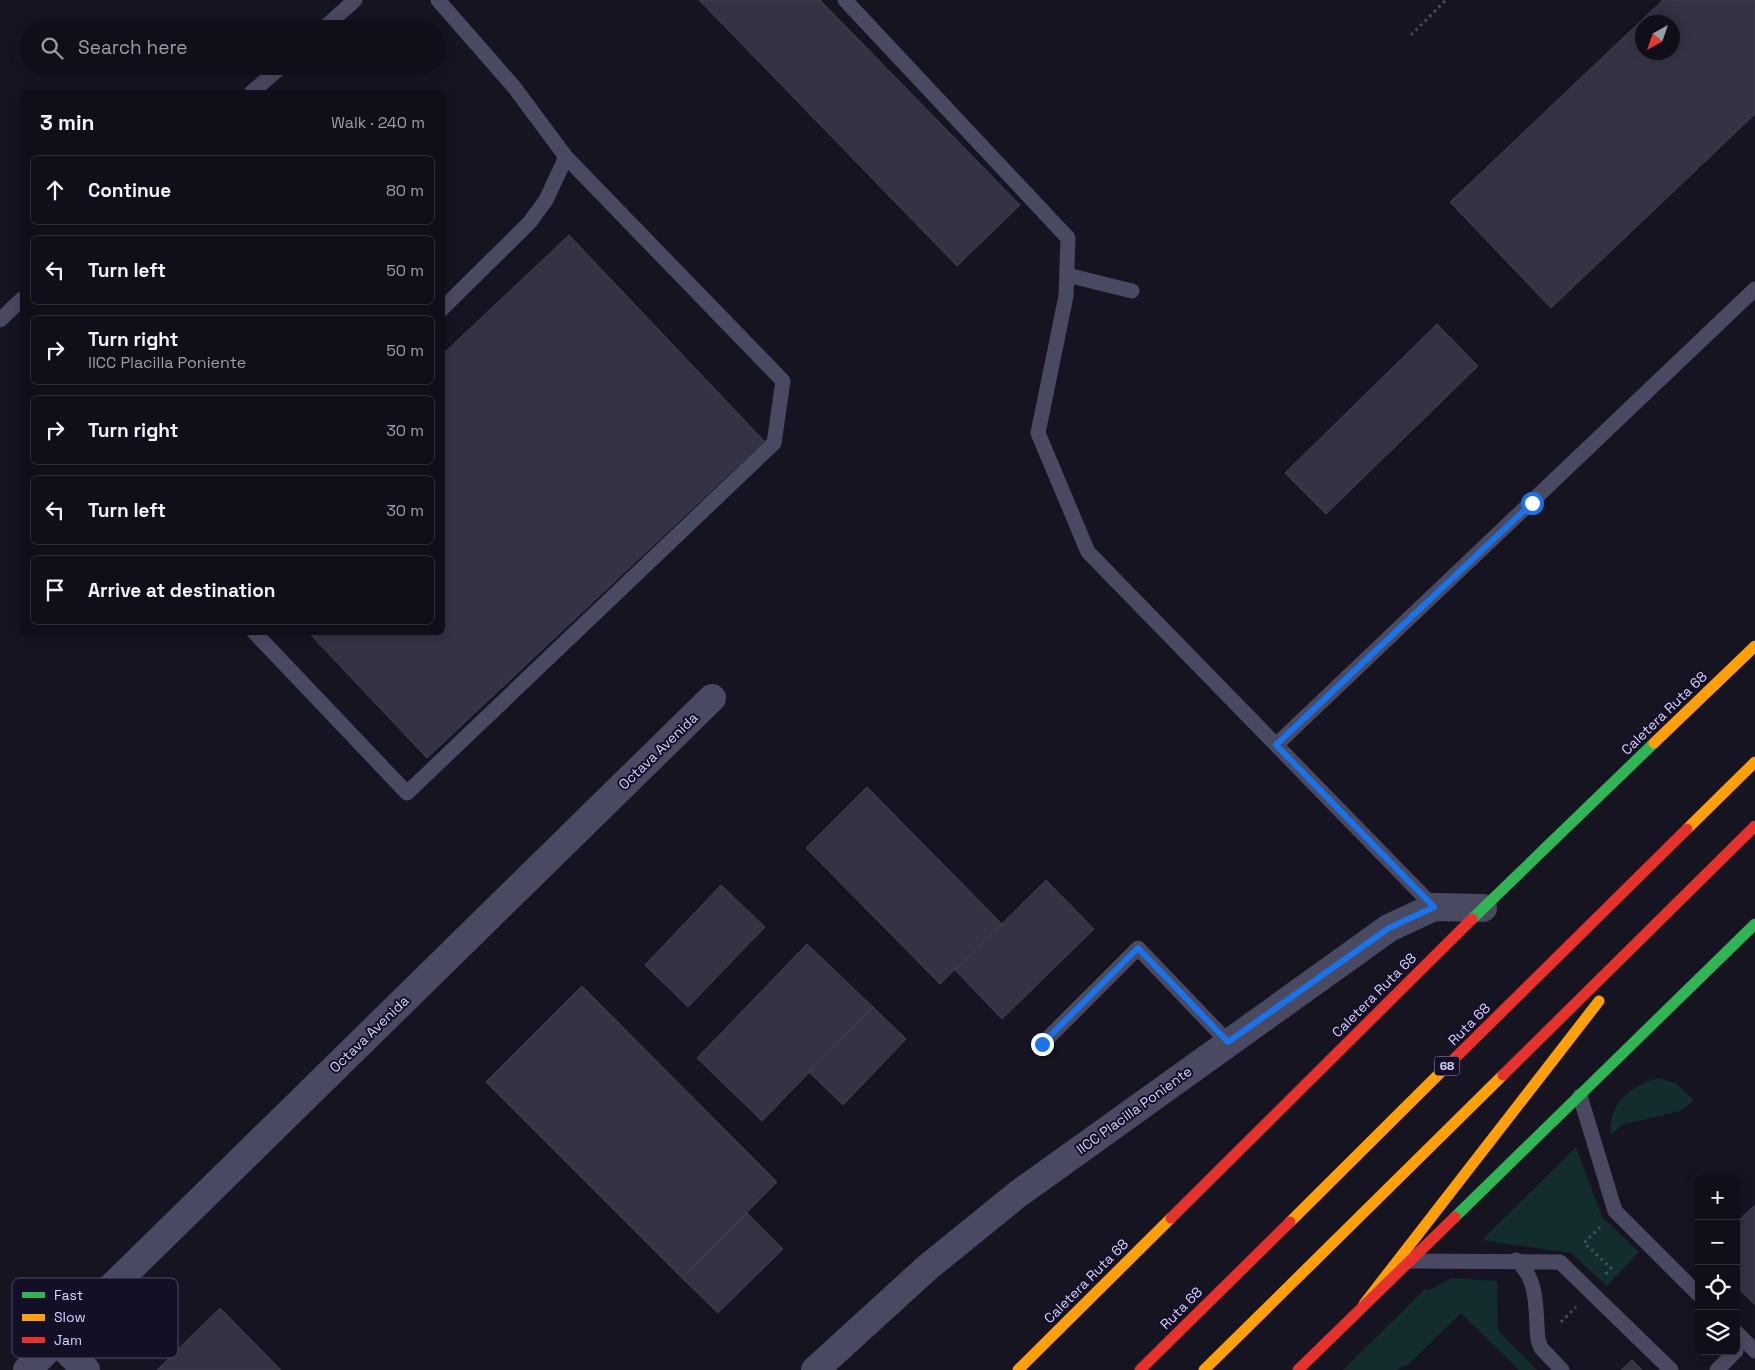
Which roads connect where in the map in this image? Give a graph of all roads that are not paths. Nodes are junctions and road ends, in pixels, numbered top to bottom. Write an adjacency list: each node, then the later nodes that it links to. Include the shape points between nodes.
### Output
1 (355, 0): 4 (lane)
2 (438, 0): 7 (lane, via 514,87)
3 (844, 0): 8 (lane, via 1068,238)
4 (333, 20)
5 (272, 75): 6 (lane)
6 (254, 90)
7 (566, 157): 12 (lane, via 546,200 530,222); 14 (lane, via 783,381 774,443 407,793)
8 (1067, 275): 10 (lane); 17 (lane, via 1066,296 1038,433 1088,552)
9 (1755, 289): 17 (lane)
10 (1132, 291)
11 (20, 301): 13 (lane)
12 (445, 306)
13 (0, 320)
14 (257, 635)
15 (1755, 646): 21 (main road, Caletera Ruta 68)
16 (712, 698): 29 (street, Octava Avenida)
17 (1276, 745): 20 (lane)
18 (1755, 762): 39 (main road, Ruta 68 / 68)
19 (1755, 826): 22 (main road)
20 (1434, 907): 21 (street, IICC Placilla Poniente); 24 (street, IICC Placilla Poniente, via 1389,928)
21 (1483, 908): 38 (main road, Caletera Ruta 68)
22 (1667, 913): 31 (main road); 40 (main road)
23 (1755, 924): 26 (main road)
24 (1228, 1042): 25 (lane, via 1138,948); 37 (street, IICC Placilla Poniente, via 1018,1194 928,1267)
25 (1042, 1044)
26 (1580, 1096): 27 (main road); 30 (lane, via 1615,1210)
27 (1408, 1260): 28 (lane); 31 (main road)
28 (1516, 1260): 42 (lane, via 1534,1285 1541,1348); 43 (lane, via 1554,1260 1564,1264)
29 (122, 1278)
30 (1695, 1290)
31 (1364, 1304): 41 (main road)
32 (1742, 1345): 44 (lane)
33 (40, 1358): 35 (street, Octava Avenida)
34 (74, 1358): 36 (street)
35 (27, 1370)
36 (86, 1370)
37 (815, 1370)
38 (1018, 1370)
39 (1140, 1370)
40 (1204, 1370)
41 (1298, 1370)
42 (1562, 1370)
43 (1671, 1370)
44 (1717, 1370)

